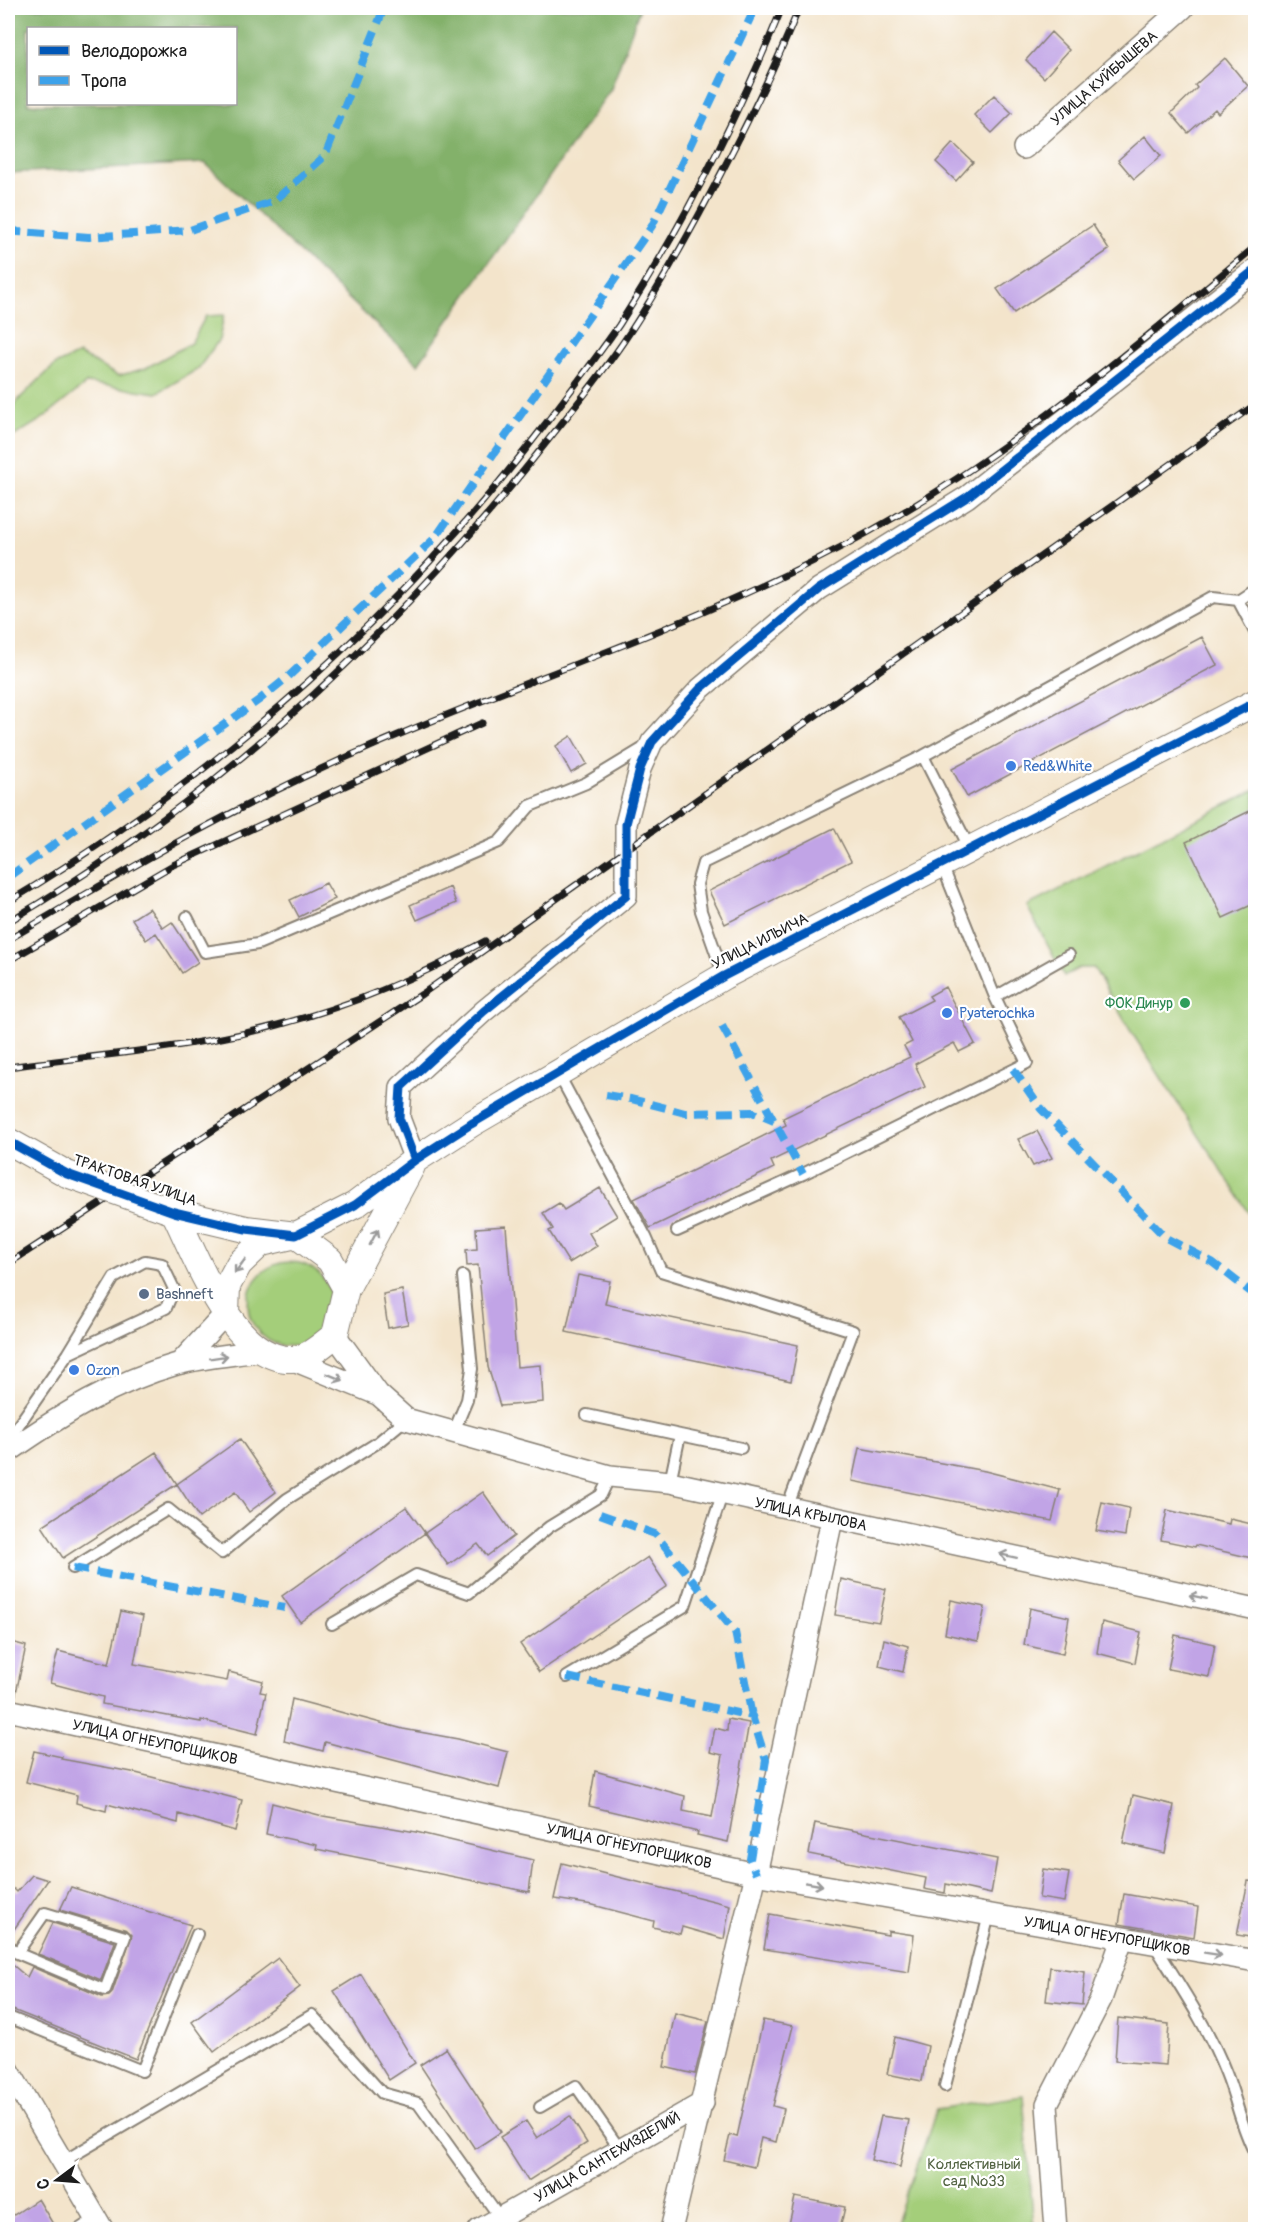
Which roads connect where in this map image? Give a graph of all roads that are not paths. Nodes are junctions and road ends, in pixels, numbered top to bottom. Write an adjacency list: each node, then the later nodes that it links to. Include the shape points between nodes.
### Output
1 (1183, 8): 2 (street, УЛИЦА КУЙБЫШЕВА)
2 (1024, 148)
3 (1256, 268): 8 (street, via 967,497 819,589 700,688)
4 (1256, 588): 5 (lane)
5 (1238, 600): 6 (lane); 9 (lane, via 1213,597)
6 (1256, 634)
7 (1256, 702): 10 (street, УЛИЦА ИЛЬИЧА)
8 (652, 742): 12 (lane, via 586,783 530,806 499,842 258,944 205,951); 18 (street, via 640,769 626,824 626,896 484,1011 401,1086 399,1118)
9 (923, 756): 10 (lane); 14 (lane, via 703,863 697,884 700,911)
10 (970, 849): 11 (street, УЛИЦА ИЛЬИЧА)
11 (942, 864): 14 (street, УЛИЦА ИЛЬИЧА); 15 (lane)
12 (187, 917)
13 (1069, 955): 15 (lane)
14 (724, 976): 16 (street, УЛИЦА ИЛЬИЧА)
15 (995, 996): 20 (lane, via 1027,1062)
16 (559, 1075): 18 (street, УЛИЦА ИЛЬИЧА); 41 (lane, via 661,1271 853,1331)
17 (8, 1141): 19 (street, ТРАКТОВАЯ УЛИЦА, bridge, via 67,1174)
18 (415, 1160): 21 (street, УЛИЦА ИЛЬИЧА, via 355,1205); 23 (street, one-way to 18)
19 (163, 1208): 21 (street, ТРАКТОВАЯ УЛИЦА, via 246,1229); 24 (street, ТРАКТОВАЯ УЛИЦА)
20 (677, 1232)
21 (296, 1235): 23 (street, via 330,1260); 24 (street, one-way to 24, via 261,1243 239,1264 227,1286)
22 (463, 1276): 33 (lane, via 471,1370 467,1400)
23 (346, 1289): 25 (street)
24 (226, 1313): 26 (street, via 237,1331); 29 (street)
25 (335, 1335): 28 (street, via 308,1355); 30 (street)
26 (258, 1351): 28 (street); 29 (street, one-way to 26)
27 (68, 1354): 27 (lane, via 114,1278 145,1261 162,1264 174,1289 166,1308); 35 (lane)
28 (291, 1359): 30 (street, one-way to 30)
29 (180, 1363): 37 (street, via 98,1394)
30 (378, 1394): 32 (street, УЛИЦА КРЫЛОВА)
31 (586, 1415): 34 (lane)
32 (406, 1419): 33 (street, УЛИЦА КРЫЛОВА); 43 (lane, via 377,1443 287,1500 222,1554 168,1509)
33 (454, 1431): 38 (street, УЛИЦА КРЫЛОВА)
34 (680, 1435): 36 (lane); 39 (lane)
35 (8, 1440)
36 (741, 1448)
37 (8, 1452)
38 (610, 1476): 39 (street, УЛИЦА КРЫЛОВА); 45 (lane, via 601,1495 549,1527 470,1593 417,1575)
39 (670, 1482): 40 (street, УЛИЦА КРЫЛОВА)
40 (722, 1495): 41 (street, УЛИЦА КРЫЛОВА); 46 (lane, via 685,1606)
41 (787, 1508): 42 (street, УЛИЦА КРЫЛОВА)
42 (832, 1519): 44 (street, УЛИЦА КРЫЛОВА, one-way to 42); 48 (street)
43 (73, 1568)
44 (1256, 1609)
45 (332, 1624)
46 (567, 1677)
47 (8, 1710): 48 (street, УЛИЦА ОГНЕУПОРЩИКОВ)
48 (756, 1874): 49 (street, УЛИЦА ОГНЕУПОРЩИКОВ, one-way to 49); 59 (street)
49 (988, 1915): 51 (street, УЛИЦА ОГНЕУПОРЩИКОВ); 58 (lane)
50 (197, 1934): 56 (lane, via 142,2071)
51 (1122, 1938): 52 (street, УЛИЦА ОГНЕУПОРЩИКОВ); 69 (street, via 1101,1999 1047,2104)
52 (1154, 1944): 55 (street, УЛИЦА ОГНЕУПОРЩИКОВ, one-way to 55); 62 (lane, via 1227,2073 1245,2134)
53 (8, 1945): 54 (lane)
54 (17, 1953): 54 (lane, via 105,1990 125,1937 45,1913)
55 (1256, 1961)
56 (8, 2017)
57 (8, 2069): 63 (street)
58 (945, 2086)
59 (703, 2103): 61 (street, УЛИЦА САНТЕХИЗДЕЛИЙ); 68 (street)
60 (540, 2107): 61 (lane, via 576,2086)
61 (619, 2148): 64 (street, УЛИЦА САНТЕХИЗДЕЛИЙ)
62 (1256, 2155)
63 (64, 2161): 64 (lane, via 312,2015 382,2093 418,2103); 65 (street)
64 (501, 2219): 67 (street, УЛИЦА САНТЕХИЗДЕЛИЙ)
65 (100, 2224): 66 (lane)
66 (78, 2229)
67 (479, 2229)
68 (671, 2229)
69 (1056, 2229)

